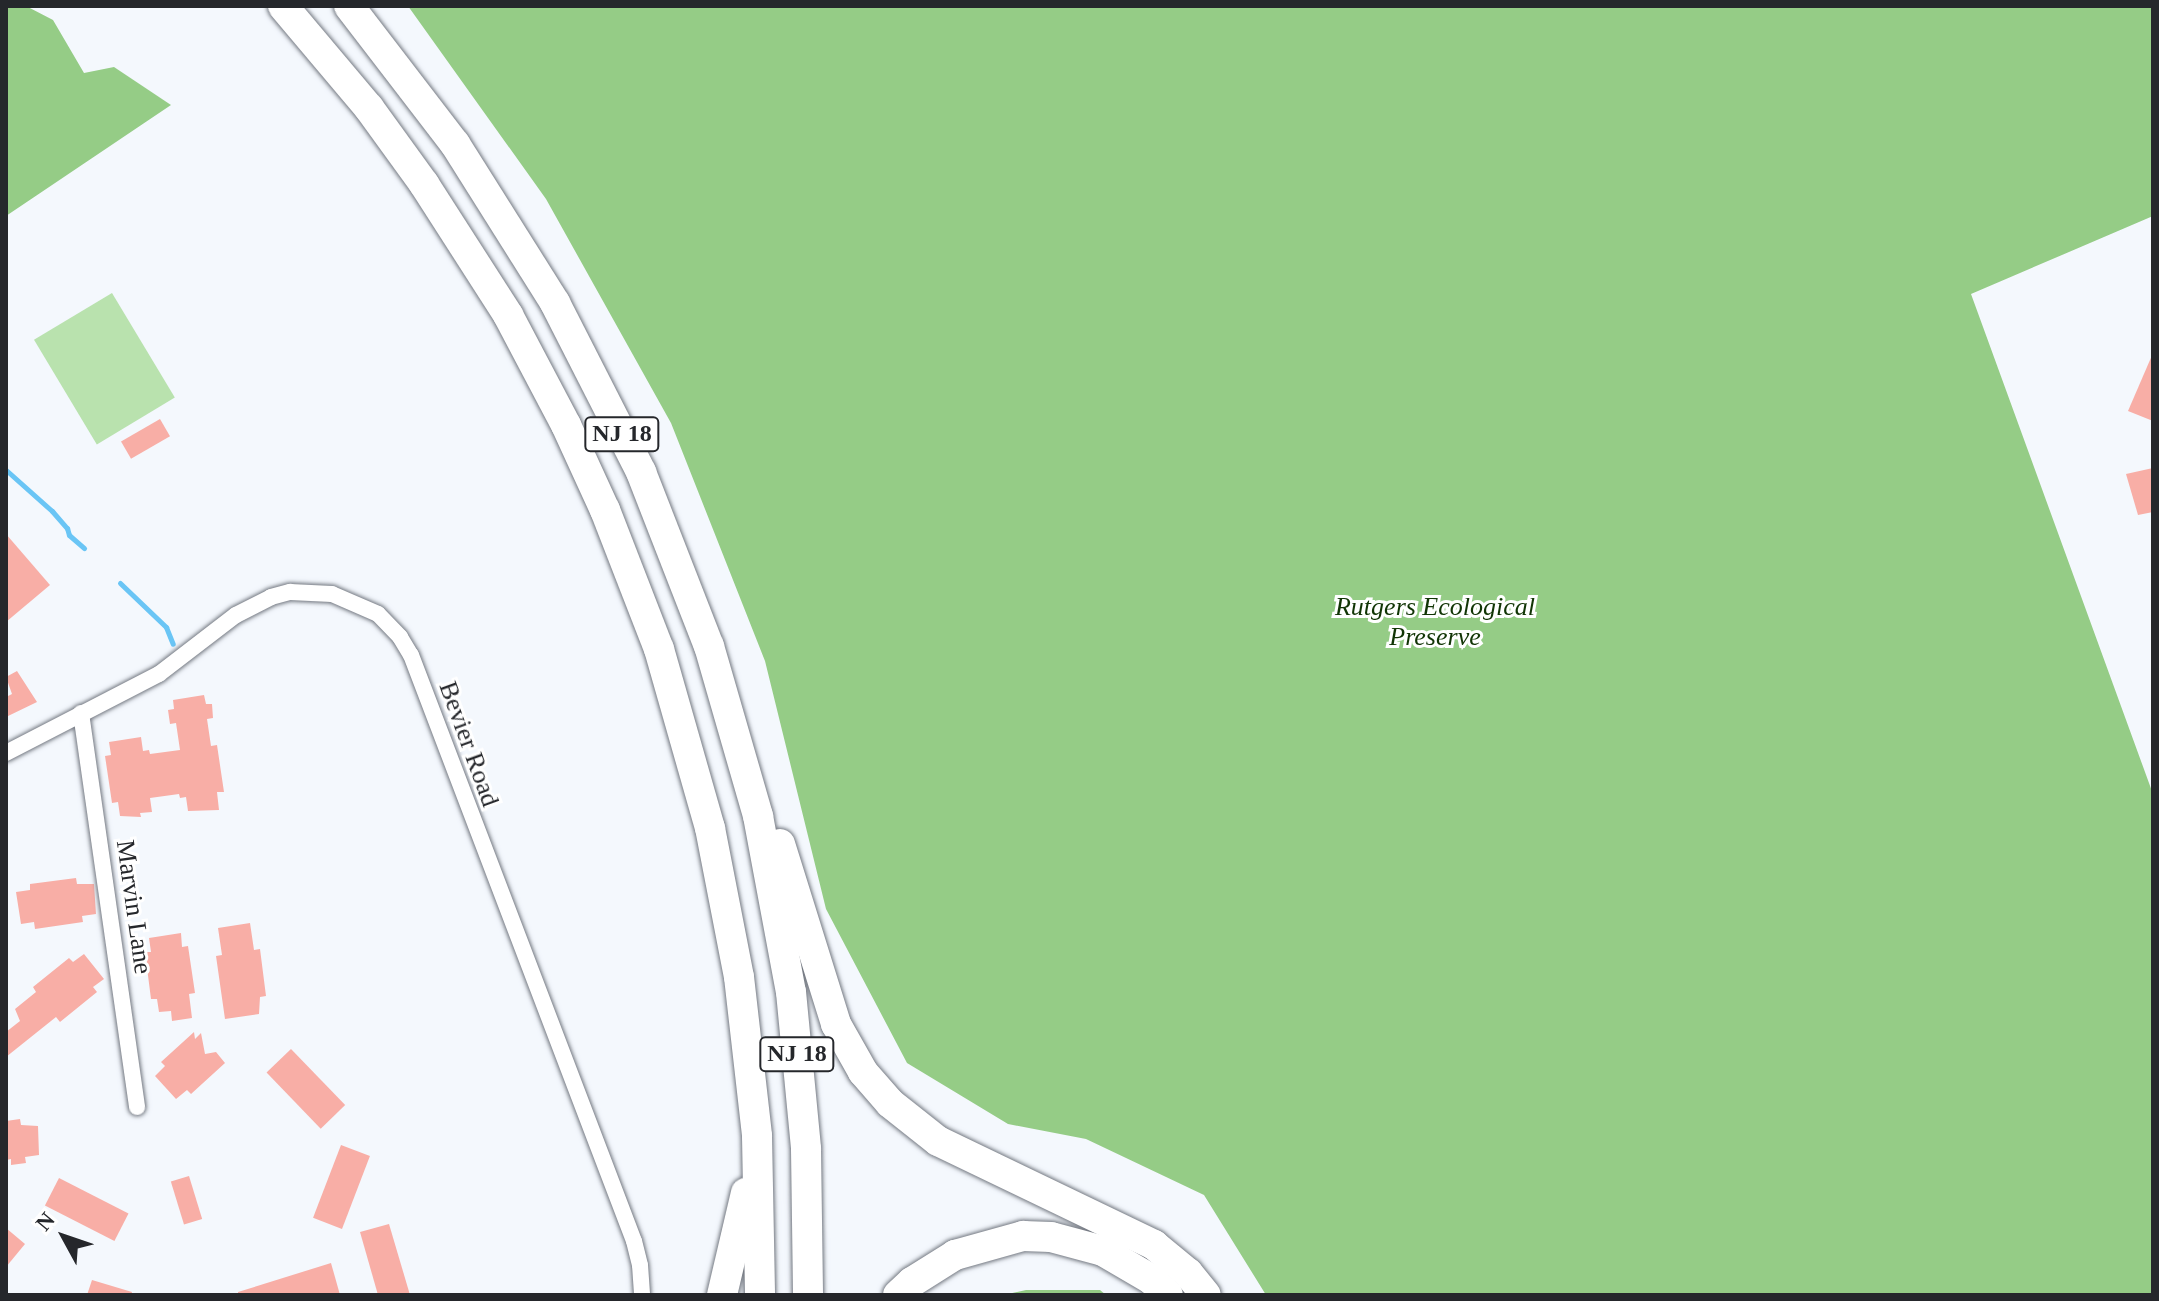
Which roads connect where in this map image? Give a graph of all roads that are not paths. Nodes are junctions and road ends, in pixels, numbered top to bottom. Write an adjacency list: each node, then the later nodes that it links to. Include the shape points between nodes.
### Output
1 (283, 6): 9 (highway, NJ 18, via 369,108 458,235 538,369 611,524 659,649 710,828 739,977)
2 (349, 6): 4 (highway, NJ 18)
3 (368, 6): 4 (highway)
4 (397, 66): 7 (highway, NJ 18, via 525,249 600,387 677,559 709,646)
5 (81, 713): 6 (street, Bevier Road); 8 (street, Marvin Lane); 10 (street, Bevier Road, via 159,674 252,605 280,594 317,591 346,598 393,628 411,655 634,1241)
6 (6, 753)
7 (758, 816): 13 (highway, NJ 18, via 791,992 806,1149); 16 (highway, via 780,843 836,1024 876,1088 938,1141 1154,1245)
8 (137, 1107)
9 (757, 1136): 11 (highway); 12 (highway, NJ 18)
10 (642, 1295)
11 (722, 1295)
12 (760, 1295)
13 (808, 1295)
14 (898, 1295): 15 (highway, via 955,1255 1023,1236 1051,1237 1103,1251)
15 (1168, 1295)
16 (1206, 1295)

